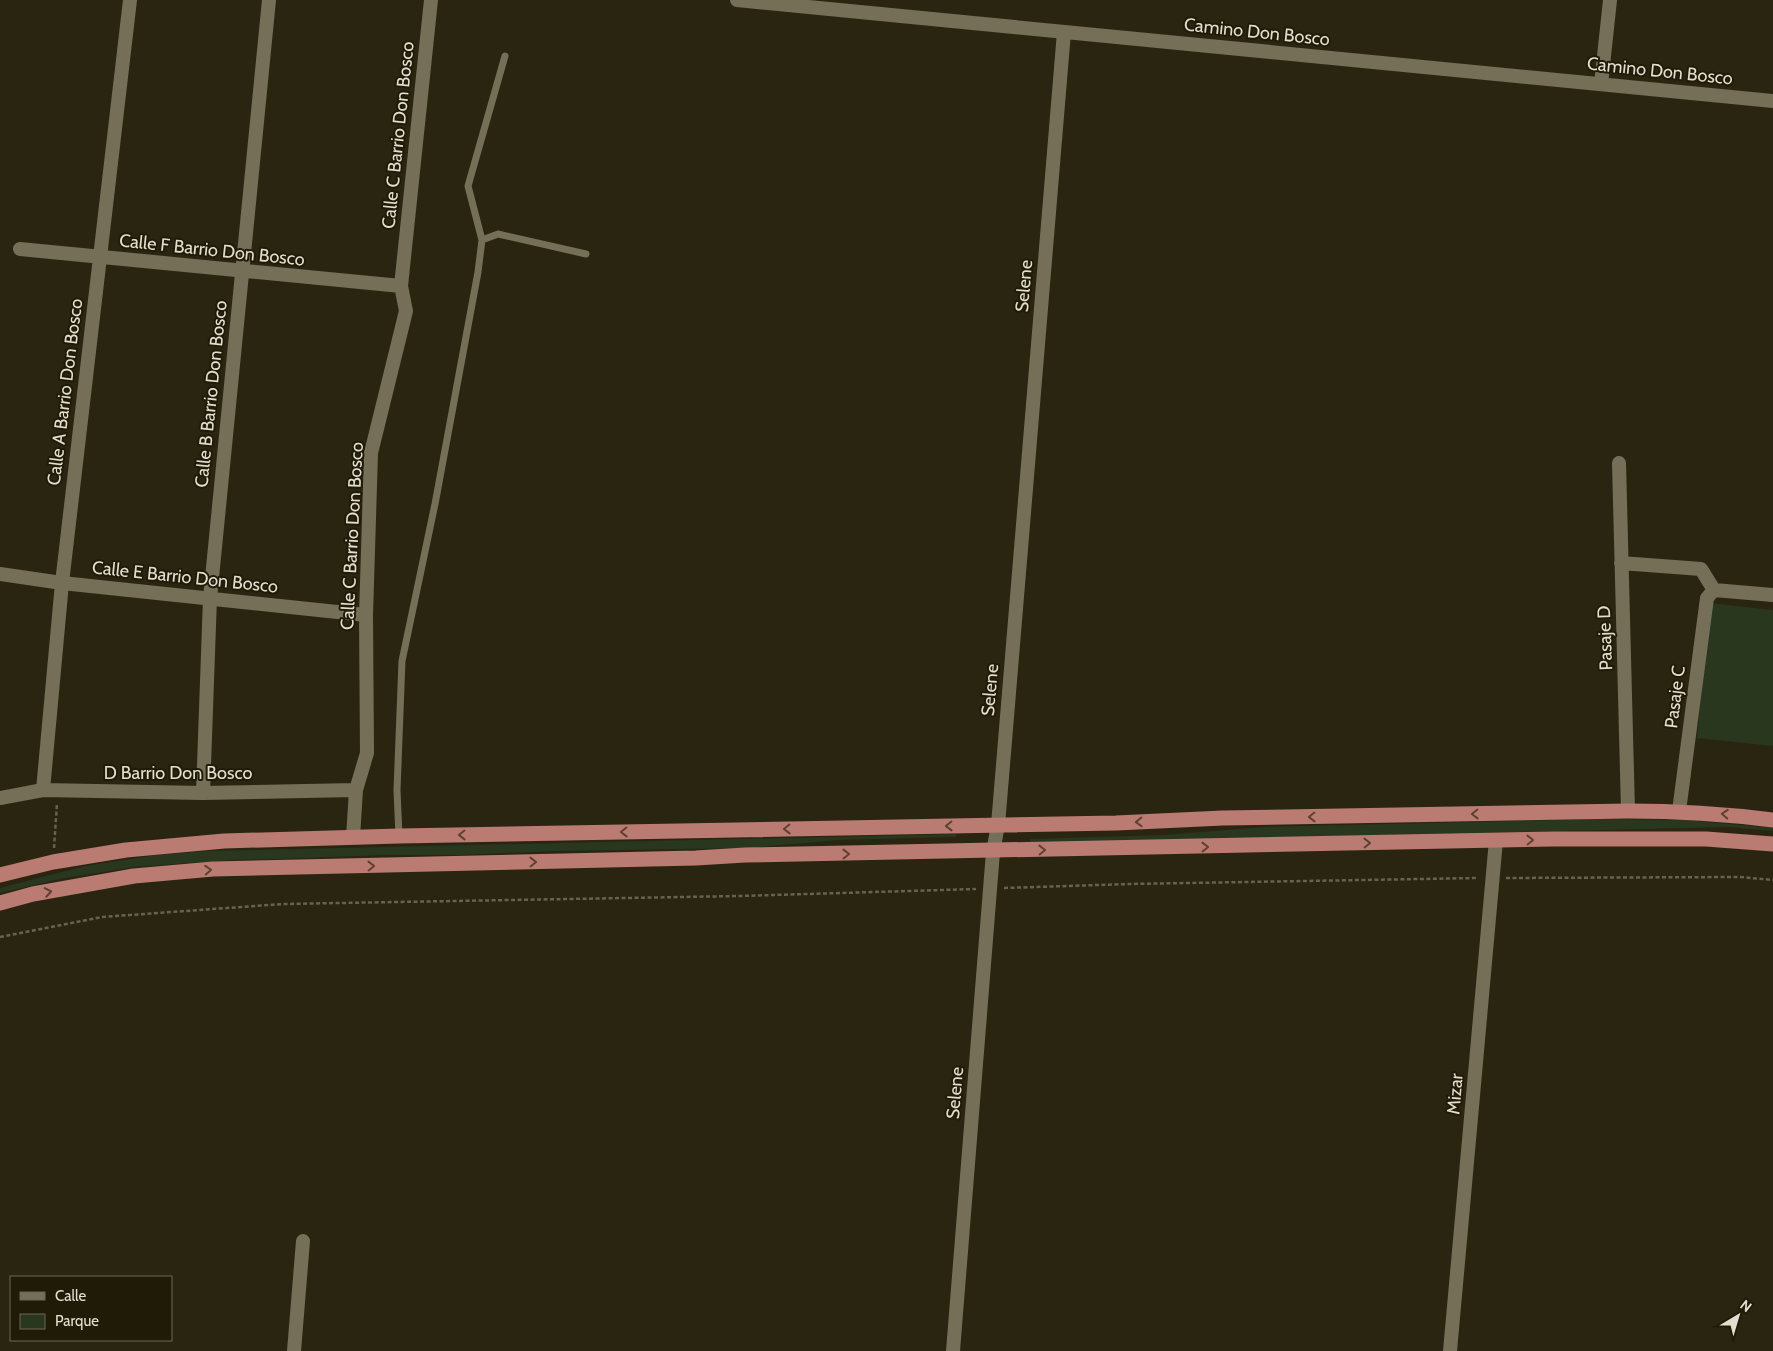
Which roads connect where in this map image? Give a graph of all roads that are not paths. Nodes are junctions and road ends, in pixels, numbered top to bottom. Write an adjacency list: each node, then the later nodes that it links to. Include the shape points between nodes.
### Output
1 (130, 0): 13 (street, Calle A Barrio Don Bosco)
2 (269, 0): 14 (street, Calle B Barrio Don Bosco)
3 (431, 0): 15 (street, Calle C Barrio Don Bosco)
4 (736, 0): 6 (street, Camino Don Bosco)
5 (1610, 0): 8 (street)
6 (1064, 32): 8 (street, Camino Don Bosco); 31 (street, Selene)
7 (505, 56): 10 (lane, via 468,186)
8 (1601, 84): 9 (street, Camino Don Bosco)
9 (1773, 101)
10 (482, 240): 12 (lane, via 498,234); 32 (lane, via 435,504 402,661 397,790)
11 (20, 249): 13 (street, Calle F Barrio Don Bosco)
12 (586, 254)
13 (100, 257): 14 (street, Calle F Barrio Don Bosco); 19 (street, Calle A Barrio Don Bosco)
14 (242, 272): 15 (street, Calle F Barrio Don Bosco); 22 (street, Calle B Barrio Don Bosco)
15 (401, 286): 23 (street, Calle C Barrio Don Bosco, via 406,311 371,453)
16 (1619, 463): 17 (street, Pasaje D)
17 (1621, 563): 20 (street, via 1701,569); 28 (street, Pasaje D)
18 (0, 574): 19 (street, Calle E Barrio Don Bosco)
19 (62, 583): 22 (street, Calle E Barrio Don Bosco); 24 (street, Calle A Barrio Don Bosco)
20 (1714, 590): 21 (street); 29 (street, Pasaje C, via 1707,598)
21 (1773, 595)
22 (210, 598): 23 (street, Calle E Barrio Don Bosco); 26 (street, Calle B Barrio Don Bosco)
23 (366, 615): 25 (street, Calle C Barrio Don Bosco, via 367,753)
24 (43, 790): 26 (street, D Barrio Don Bosco); 27 (street, D Barrio Don Bosco)
25 (356, 790): 26 (street, D Barrio Don Bosco); 33 (street, Calle C Barrio Don Bosco)
26 (203, 793)
27 (0, 798)
28 (1628, 811): 29 (highway); 31 (highway, one-way to 31)
29 (1679, 811): 30 (highway, one-way to 29)
30 (1773, 820)
31 (998, 825): 32 (highway, one-way to 32); 36 (street, Selene)
32 (399, 836): 33 (highway)
33 (353, 837): 37 (highway, via 224,841 126,850 53,862)
34 (1496, 840): 35 (highway, one-way to 35, via 1706,839); 36 (highway, one-way to 34); 42 (street, Mizar)
35 (1773, 844)
36 (994, 852): 38 (highway, one-way to 36, via 134,876 214,870 745,855); 41 (street, Selene)
37 (0, 876)
38 (0, 903)
39 (303, 1241): 40 (street)
40 (294, 1351)
41 (953, 1351)
42 (1450, 1351)

